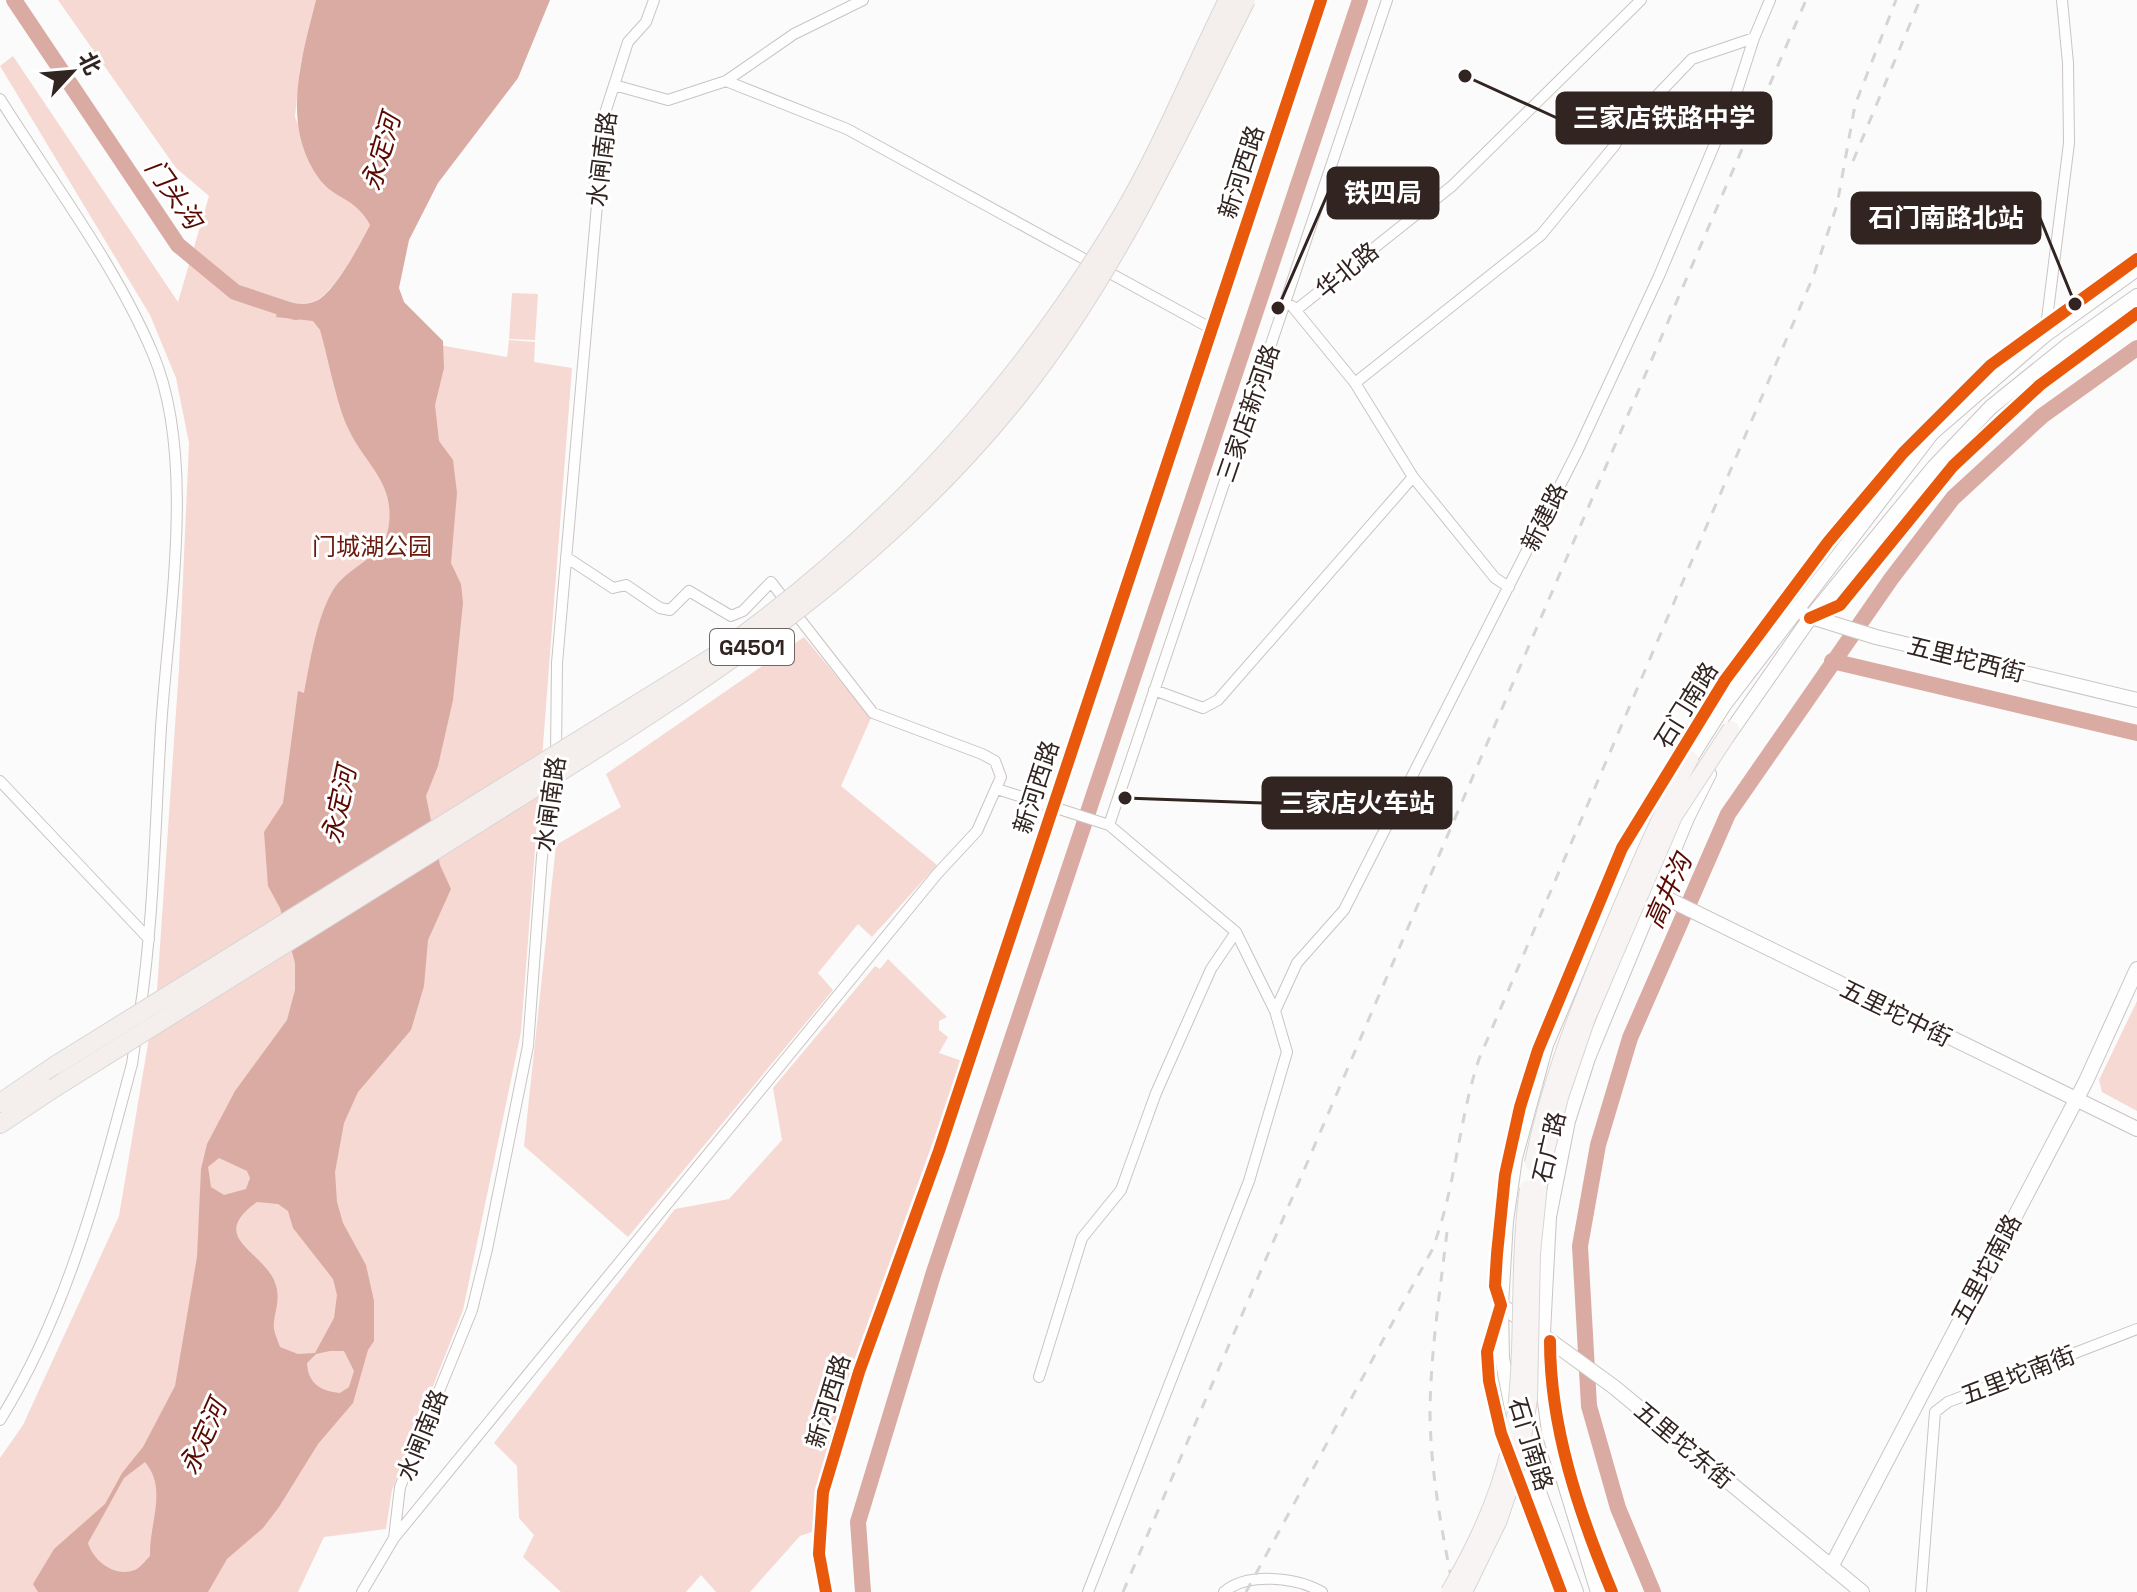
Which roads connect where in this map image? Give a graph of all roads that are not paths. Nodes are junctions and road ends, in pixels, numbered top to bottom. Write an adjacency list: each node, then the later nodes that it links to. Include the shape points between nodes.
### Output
1 (654, 0): 12 (street, 水闸南路, via 646,22 628,42)
2 (863, 0): 11 (street, via 794,34)
3 (1228, 0): 39 (highway, G4501, bridge, via 1122,215 1042,340 963,437 878,525 713,657)
4 (1246, 0): 40 (highway, G4501, bridge, via 1135,222 1053,350 935,490 844,575 780,628 672,701)
5 (1321, 0): 18 (street, 新河西路)
6 (1387, 0): 16 (street, 三家店新河路)
7 (1641, 0): 17 (street, 华北路, via 1452,186)
8 (1770, 0): 10 (street, 新建路)
9 (2062, 0): 19 (street, via 2069,143)
10 (1754, 38): 20 (street, via 1692,59 1621,133 1541,235); 23 (street, 新建路, via 1659,276)
11 (726, 81): 12 (street, via 668,100); 18 (street, via 847,129)
12 (614, 85): 22 (street, 水闸南路, via 605,113)
13 (0, 99): 35 (street, via 123,295 154,356 169,416 177,496)
14 (2137, 269): 19 (main road, 石门南路)
15 (2137, 296): 24 (main road, 石门南路, via 1991,407)
16 (1286, 300): 17 (street); 25 (street, 三家店新河路)
17 (1296, 310): 20 (street)
18 (1212, 329): 31 (street, 新河西路)
19 (2045, 335): 24 (main road, 石门南路, via 1932,433)
20 (1355, 383): 21 (street)
21 (1413, 477): 23 (street, via 1495,578); 25 (street, via 1218,700 1203,708)
22 (566, 557): 30 (street, via 613,588 626,585 670,610 689,591 731,616 771,582 873,713 995,761 1001,777); 47 (street, 水闸南路, via 557,663 558,739 542,856 528,1046 472,1310 400,1487)
23 (1509, 587): 37 (street, 新建路, via 1344,910 1297,963)
24 (1804, 614): 26 (main road, 五里坨西街, via 1876,637); 27 (main road, 石门南路); 28 (main road, 石门南路, via 1724,705)
25 (1154, 690): 32 (street, 三家店新河路)
26 (2137, 700)
27 (1731, 729): 33 (main road, 石门南路); 55 (main road, 石广路, bridge, via 1674,816 1587,1018 1560,1097 1540,1175 1532,1253 1529,1399 1520,1457 1499,1520)
28 (1690, 759): 42 (main road, 石门南路, via 1652,809 1629,852 1546,1045 1515,1158); 54 (main road, 石广路, bridge, via 1655,826 1543,1110 1522,1231 1511,1445 1494,1502)
29 (0, 781): 35 (street)
30 (997, 789): 31 (street); 47 (street, via 977,831)
31 (1053, 807): 32 (street); 50 (street, 新河西路, via 859,1372 823,1492 819,1554)
32 (1109, 825): 34 (street)
33 (1656, 893): 38 (main road, 五里坨中街); 44 (main road, 石门南路, via 1588,1058 1568,1121 1549,1217)
34 (1236, 932): 37 (street); 45 (street, via 1204,983 1121,1190 1082,1238)
35 (149, 939): 46 (street, via 132,1064 80,1251 52,1320)
36 (2137, 969): 38 (main road, 五里坨南路)
37 (1275, 1011): 51 (street, via 1287,1052 1249,1181)
38 (2074, 1101): 41 (main road, 五里坨中街); 48 (main road, 五里坨南路)
39 (0, 1103)
40 (0, 1124)
41 (2137, 1129)
42 (1501, 1305): 44 (main road, 五里坨东街); 56 (main road, 石门南路, via 1507,1395 1530,1477)
43 (2137, 1329): 59 (street, 五里坨南街, via 1948,1402 1935,1412)
44 (1542, 1335): 48 (main road, 五里坨东街, via 1614,1387); 57 (main road, 石门南路, via 1549,1432)
45 (1039, 1377)
46 (0, 1420)
47 (394, 1538): 49 (street, 水闸南路)
48 (1831, 1567): 58 (main road, 五里坨东街)
49 (362, 1592)
50 (826, 1592)
51 (1088, 1592)
52 (1224, 1592): 53 (street, via 1237,1582 1266,1580)
53 (1322, 1592)
54 (1449, 1592)
55 (1464, 1592)
56 (1576, 1592)
57 (1598, 1592)
58 (1862, 1592)
59 (1921, 1592)

